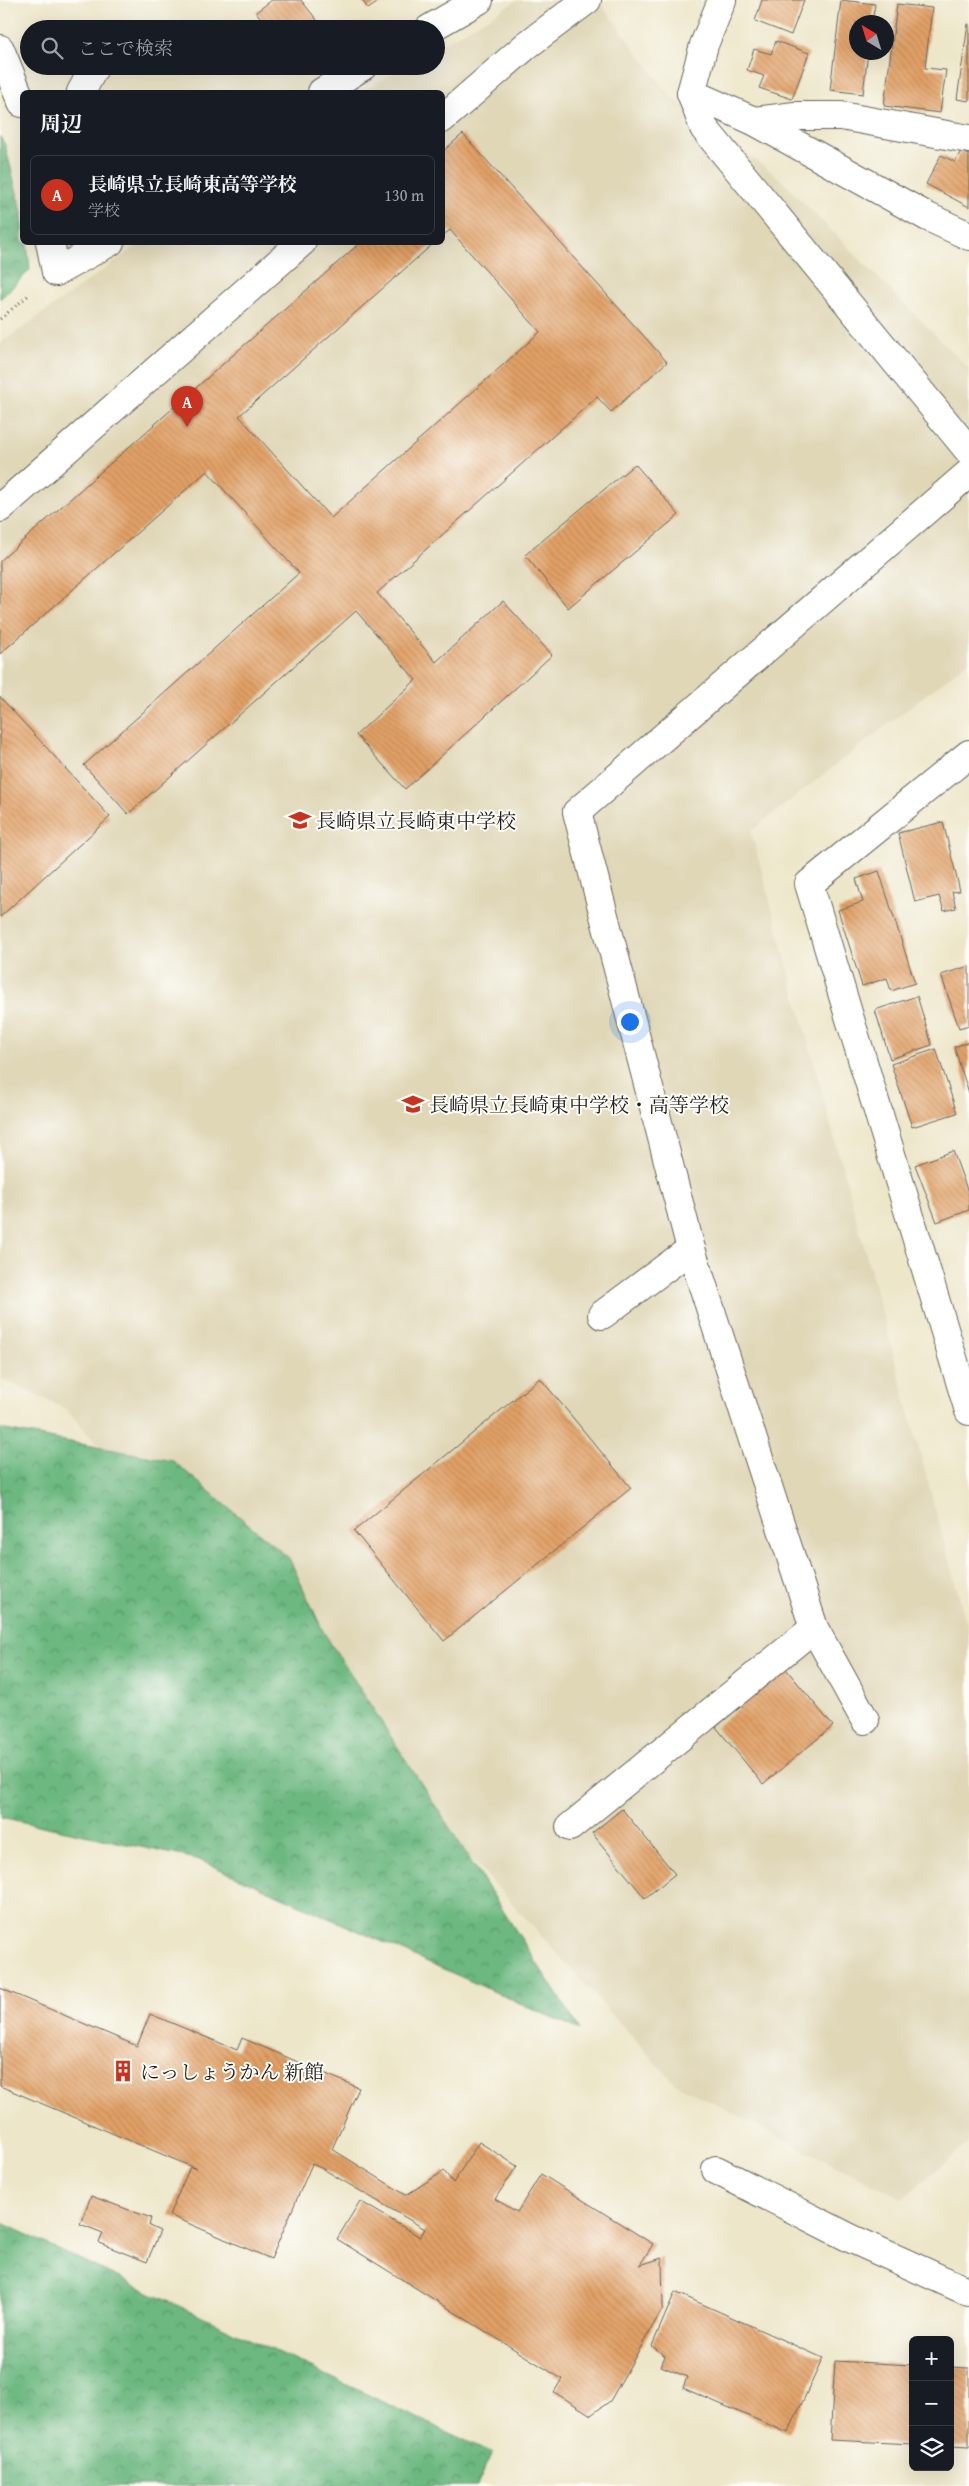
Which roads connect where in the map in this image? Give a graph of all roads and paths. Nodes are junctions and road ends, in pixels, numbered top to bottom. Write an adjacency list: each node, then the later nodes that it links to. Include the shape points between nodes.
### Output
1 (479, 0): 4 (street)
2 (587, 0): 12 (street, via 527,45)
3 (722, 0): 10 (street, via 704,44)
4 (445, 20)
5 (0, 49): 11 (street)
6 (90, 75): 8 (street)
7 (349, 75): 9 (street)
8 (81, 90)
9 (325, 90)
10 (691, 93): 13 (street); 21 (street, via 704,128)
11 (20, 97)
12 (445, 116)
13 (754, 121): 14 (street, via 795,116 841,116); 15 (street, via 928,217)
14 (969, 139)
15 (969, 236)
16 (51, 245): 19 (street)
17 (102, 245): 19 (street)
18 (299, 245): 23 (street)
19 (56, 272): 20 (path)
20 (0, 319)
21 (969, 451)
22 (969, 473): 25 (street, via 577,812)
23 (0, 508)
24 (969, 754): 27 (street, via 809,884)
25 (691, 1249): 26 (street); 29 (street)
26 (602, 1315)
27 (959, 1345): 28 (street)
28 (969, 1411)
29 (814, 1628): 30 (street); 31 (street)
30 (865, 1720)
31 (570, 1827)
32 (716, 2170): 33 (street, via 850,2238)
33 (969, 2292)

